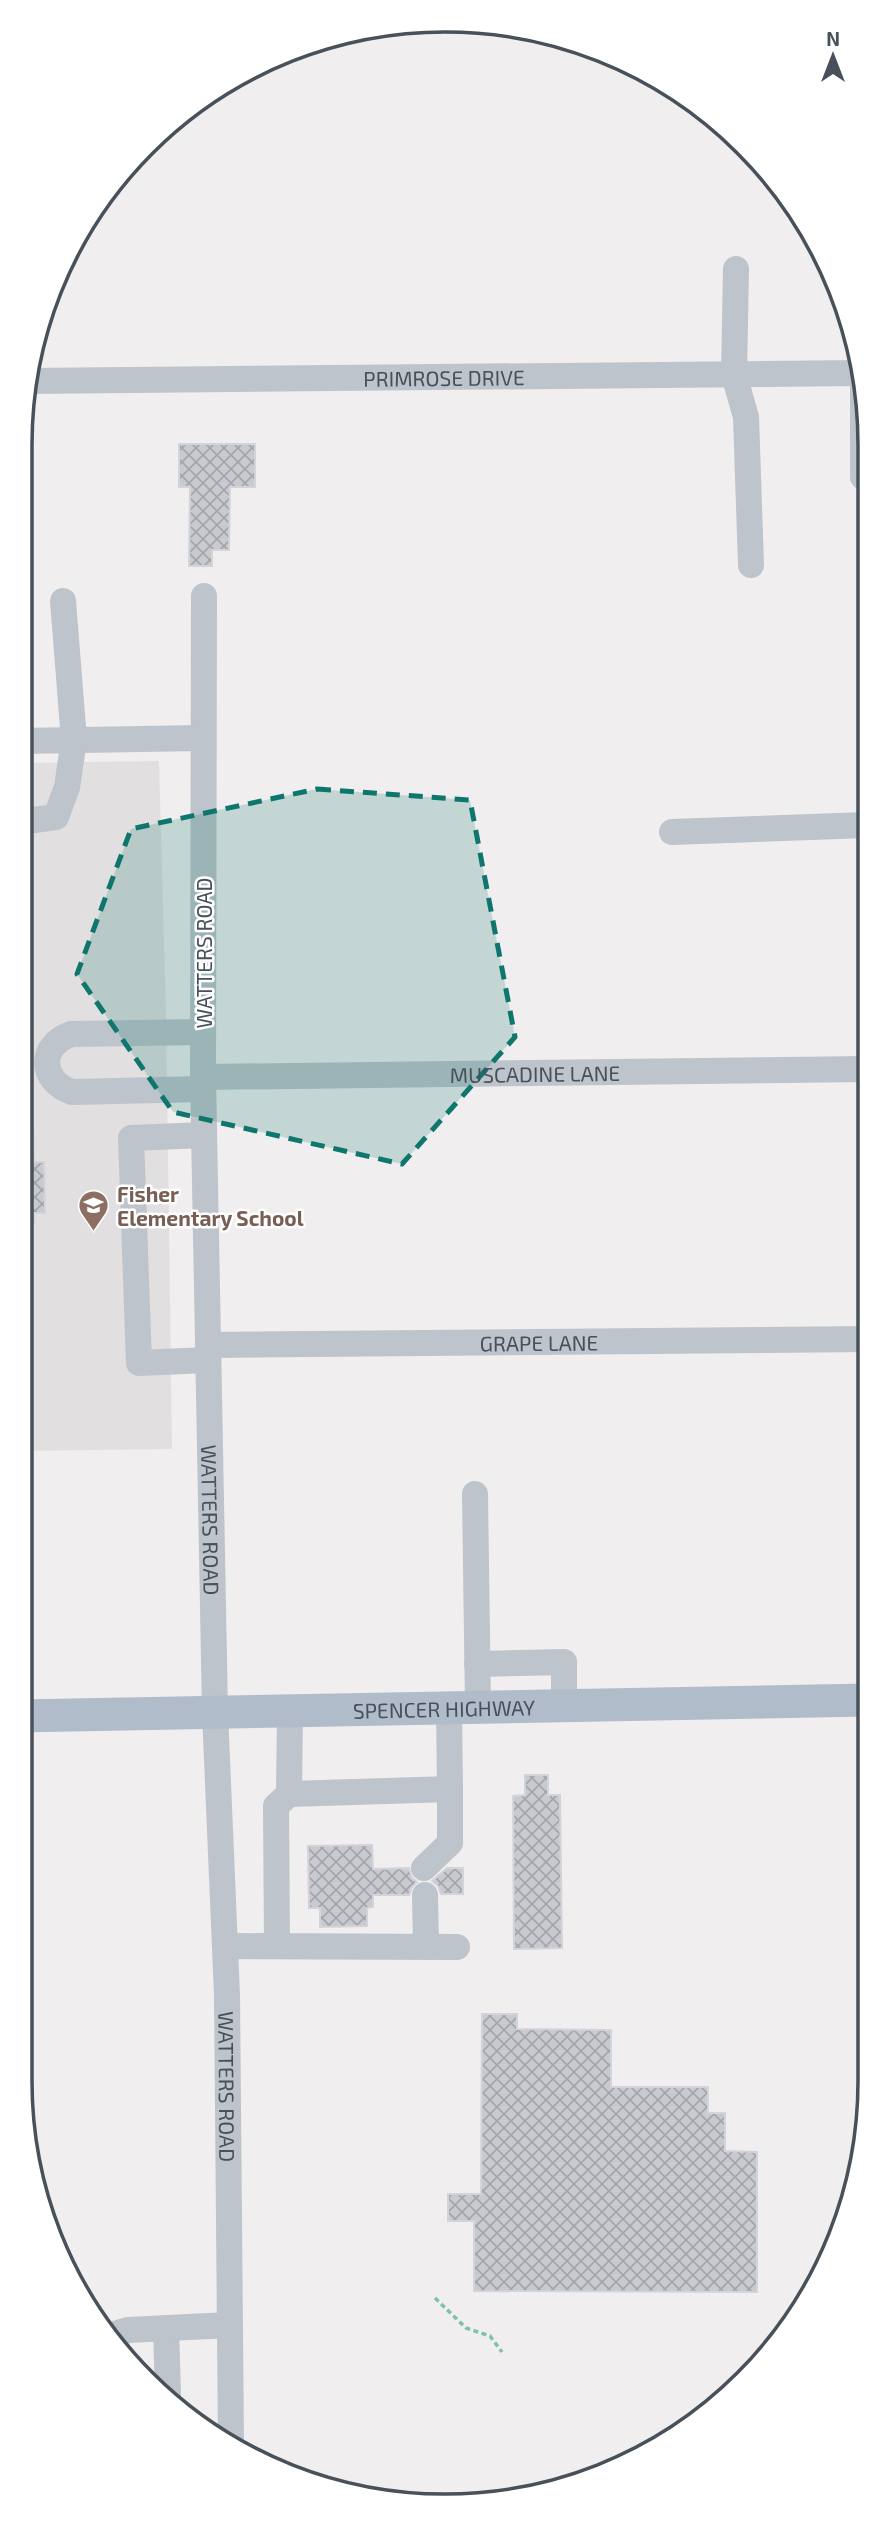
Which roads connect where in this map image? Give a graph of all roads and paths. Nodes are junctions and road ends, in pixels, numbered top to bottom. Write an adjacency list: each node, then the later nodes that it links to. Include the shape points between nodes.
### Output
1 (736, 269): 3 (street)
2 (851, 373): 3 (street, PRIMROSE DRIVE)
3 (734, 375): 4 (street, PRIMROSE DRIVE); 5 (street, via 746,417)
4 (36, 381)
5 (751, 565)
6 (204, 596): 8 (street, WATTERS ROAD)
7 (63, 601): 9 (street)
8 (202, 738): 9 (street); 14 (street, WATTERS ROAD)
9 (74, 740): 10 (street); 11 (street, via 67,787 56,817)
10 (32, 741)
11 (32, 820)
12 (858, 825): 13 (street)
13 (672, 832)
14 (203, 1032): 16 (street, WATTERS ROAD); 16 (street, MUSCADINE LANE, via 71,1034 55,1043 47,1059 50,1077 72,1092)
15 (858, 1069): 16 (street, MUSCADINE LANE)
16 (203, 1083): 17 (street, WATTERS ROAD)
17 (204, 1135): 19 (street, WATTERS ROAD); 19 (street, GRAPE LANE, via 131,1138 139,1363)
18 (858, 1339): 19 (street, GRAPE LANE)
19 (208, 1353): 28 (street, WATTERS ROAD)
20 (475, 1494): 22 (street)
21 (518, 1663): 22 (street); 24 (street, via 564,1662); 25 (street)
22 (477, 1664): 26 (street)
23 (858, 1700): 24 (main road, SPENCER HIGHWAY)
24 (564, 1706): 25 (main road, SPENCER HIGHWAY)
25 (518, 1707): 26 (main road, SPENCER HIGHWAY)
26 (463, 1708): 27 (main road, SPENCER HIGHWAY); 30 (street)
27 (290, 1711): 28 (main road, SPENCER HIGHWAY); 31 (street)
28 (215, 1712): 29 (main road, SPENCER HIGHWAY); 34 (street, WATTERS ROAD)
29 (32, 1716)
30 (450, 1789): 31 (street); 32 (street, via 450,1843)
31 (289, 1794): 35 (street, via 276,1806)
32 (424, 1868)
33 (425, 1895): 36 (street)
34 (225, 1946): 35 (street); 39 (street, WATTERS ROAD)
35 (277, 1946): 36 (street)
36 (426, 1947): 37 (street)
37 (457, 1947)
38 (435, 2298): 42 (path, via 466,2328 490,2336)
39 (230, 2325): 40 (street); 44 (street, WATTERS ROAD)
40 (166, 2328): 41 (street); 43 (street)
41 (117, 2333)
42 (502, 2352)
43 (168, 2388)
44 (231, 2435)

